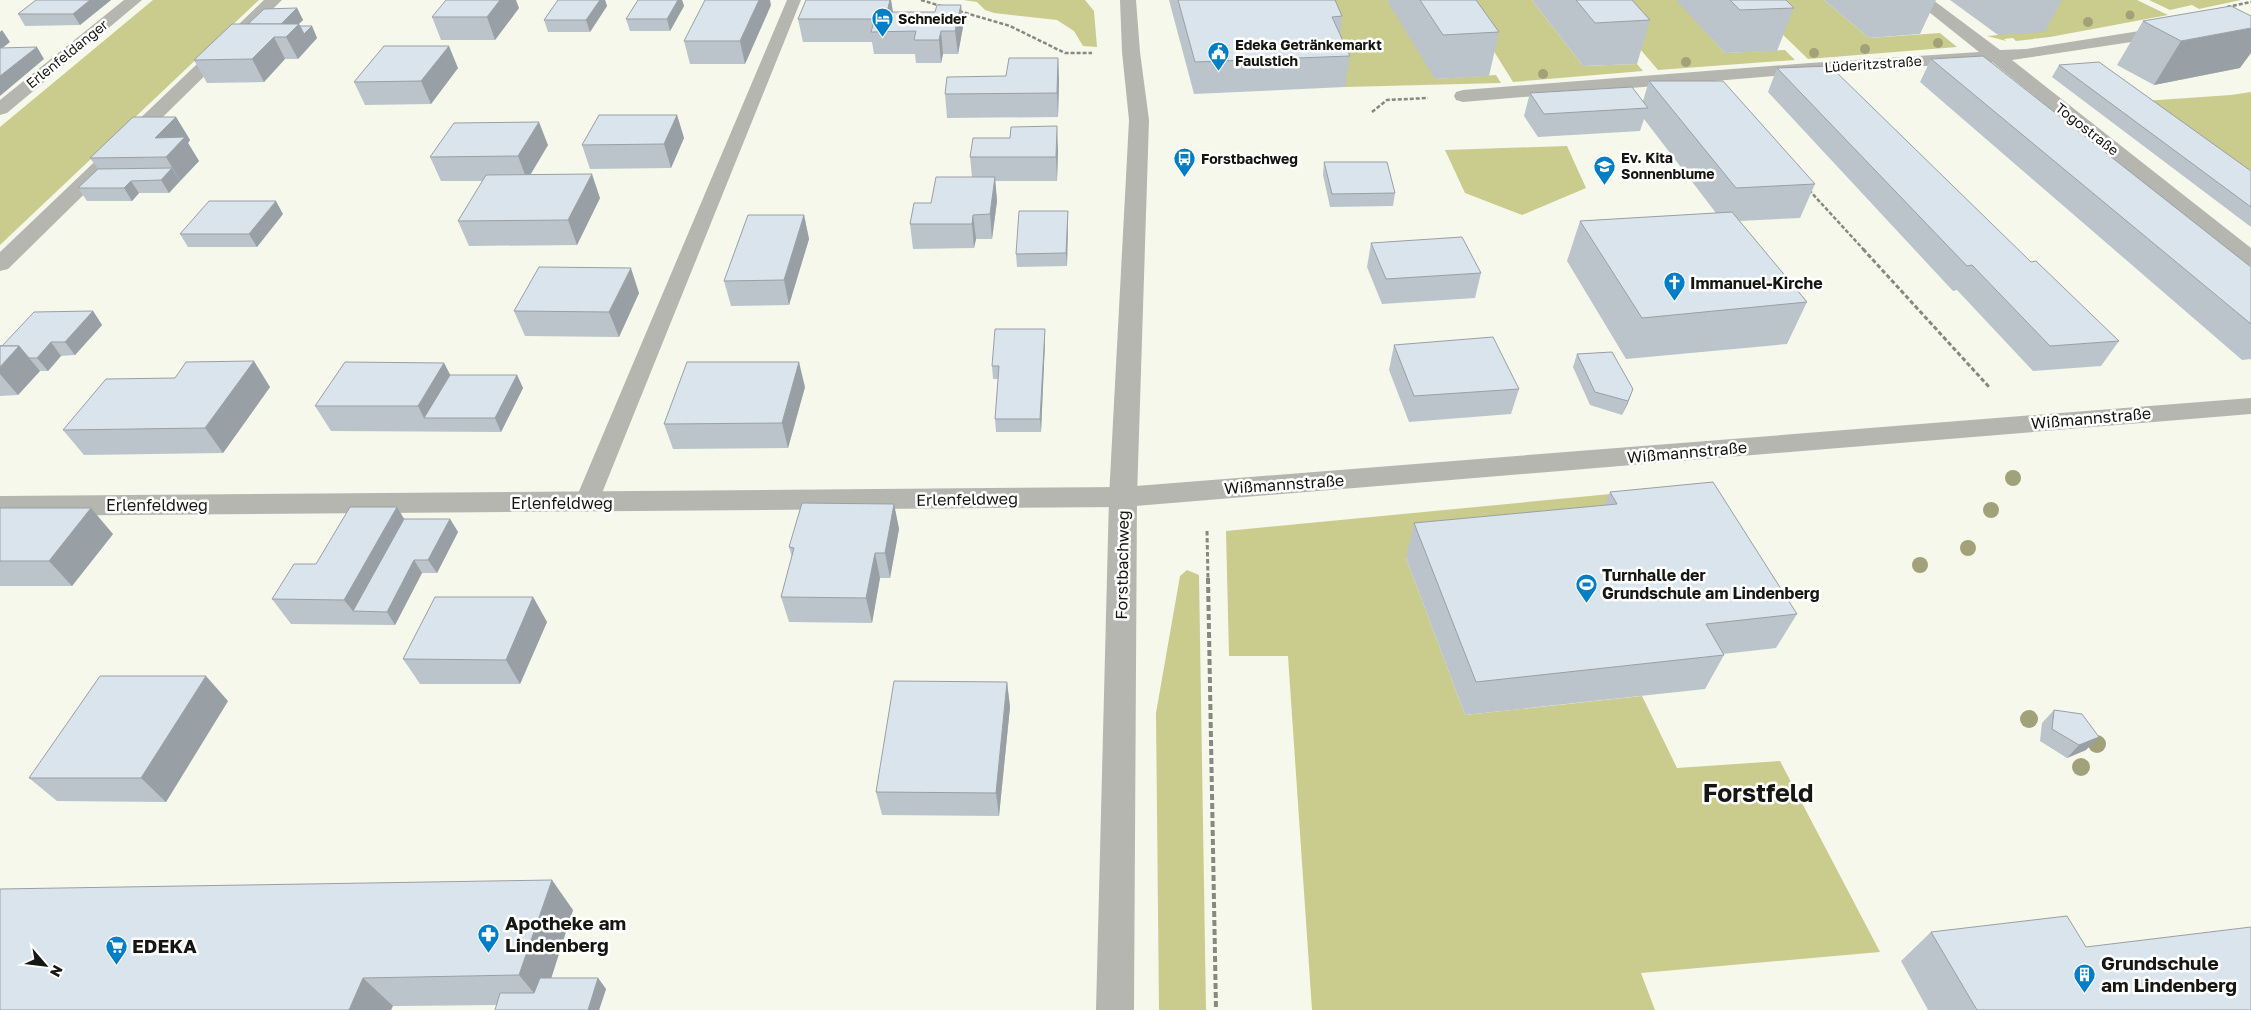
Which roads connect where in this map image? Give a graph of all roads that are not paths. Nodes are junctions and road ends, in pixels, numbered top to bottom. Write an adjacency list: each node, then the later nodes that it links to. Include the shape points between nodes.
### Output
1 (134, 0): 9 (street, Erlenfeldanger)
2 (274, 0): 11 (street)
3 (794, 0): 14 (lane)
4 (1128, 0): 13 (street, Forstbachweg, via 1138,120)
5 (1922, 0): 7 (street, Togostraße)
6 (2189, 28): 7 (street, Lüderitzstraße, via 2026,54)
7 (1995, 55): 8 (street, Lüderitzstraße); 10 (street, Togostraße)
8 (1463, 96)
9 (0, 109)
10 (2251, 259)
11 (0, 264)
12 (2251, 406): 13 (street, Wißmannstraße)
13 (1123, 497): 14 (street, Erlenfeldweg); 16 (street, Forstbachweg)
14 (586, 503): 15 (street, Erlenfeldweg)
15 (0, 506)
16 (1114, 1010)

